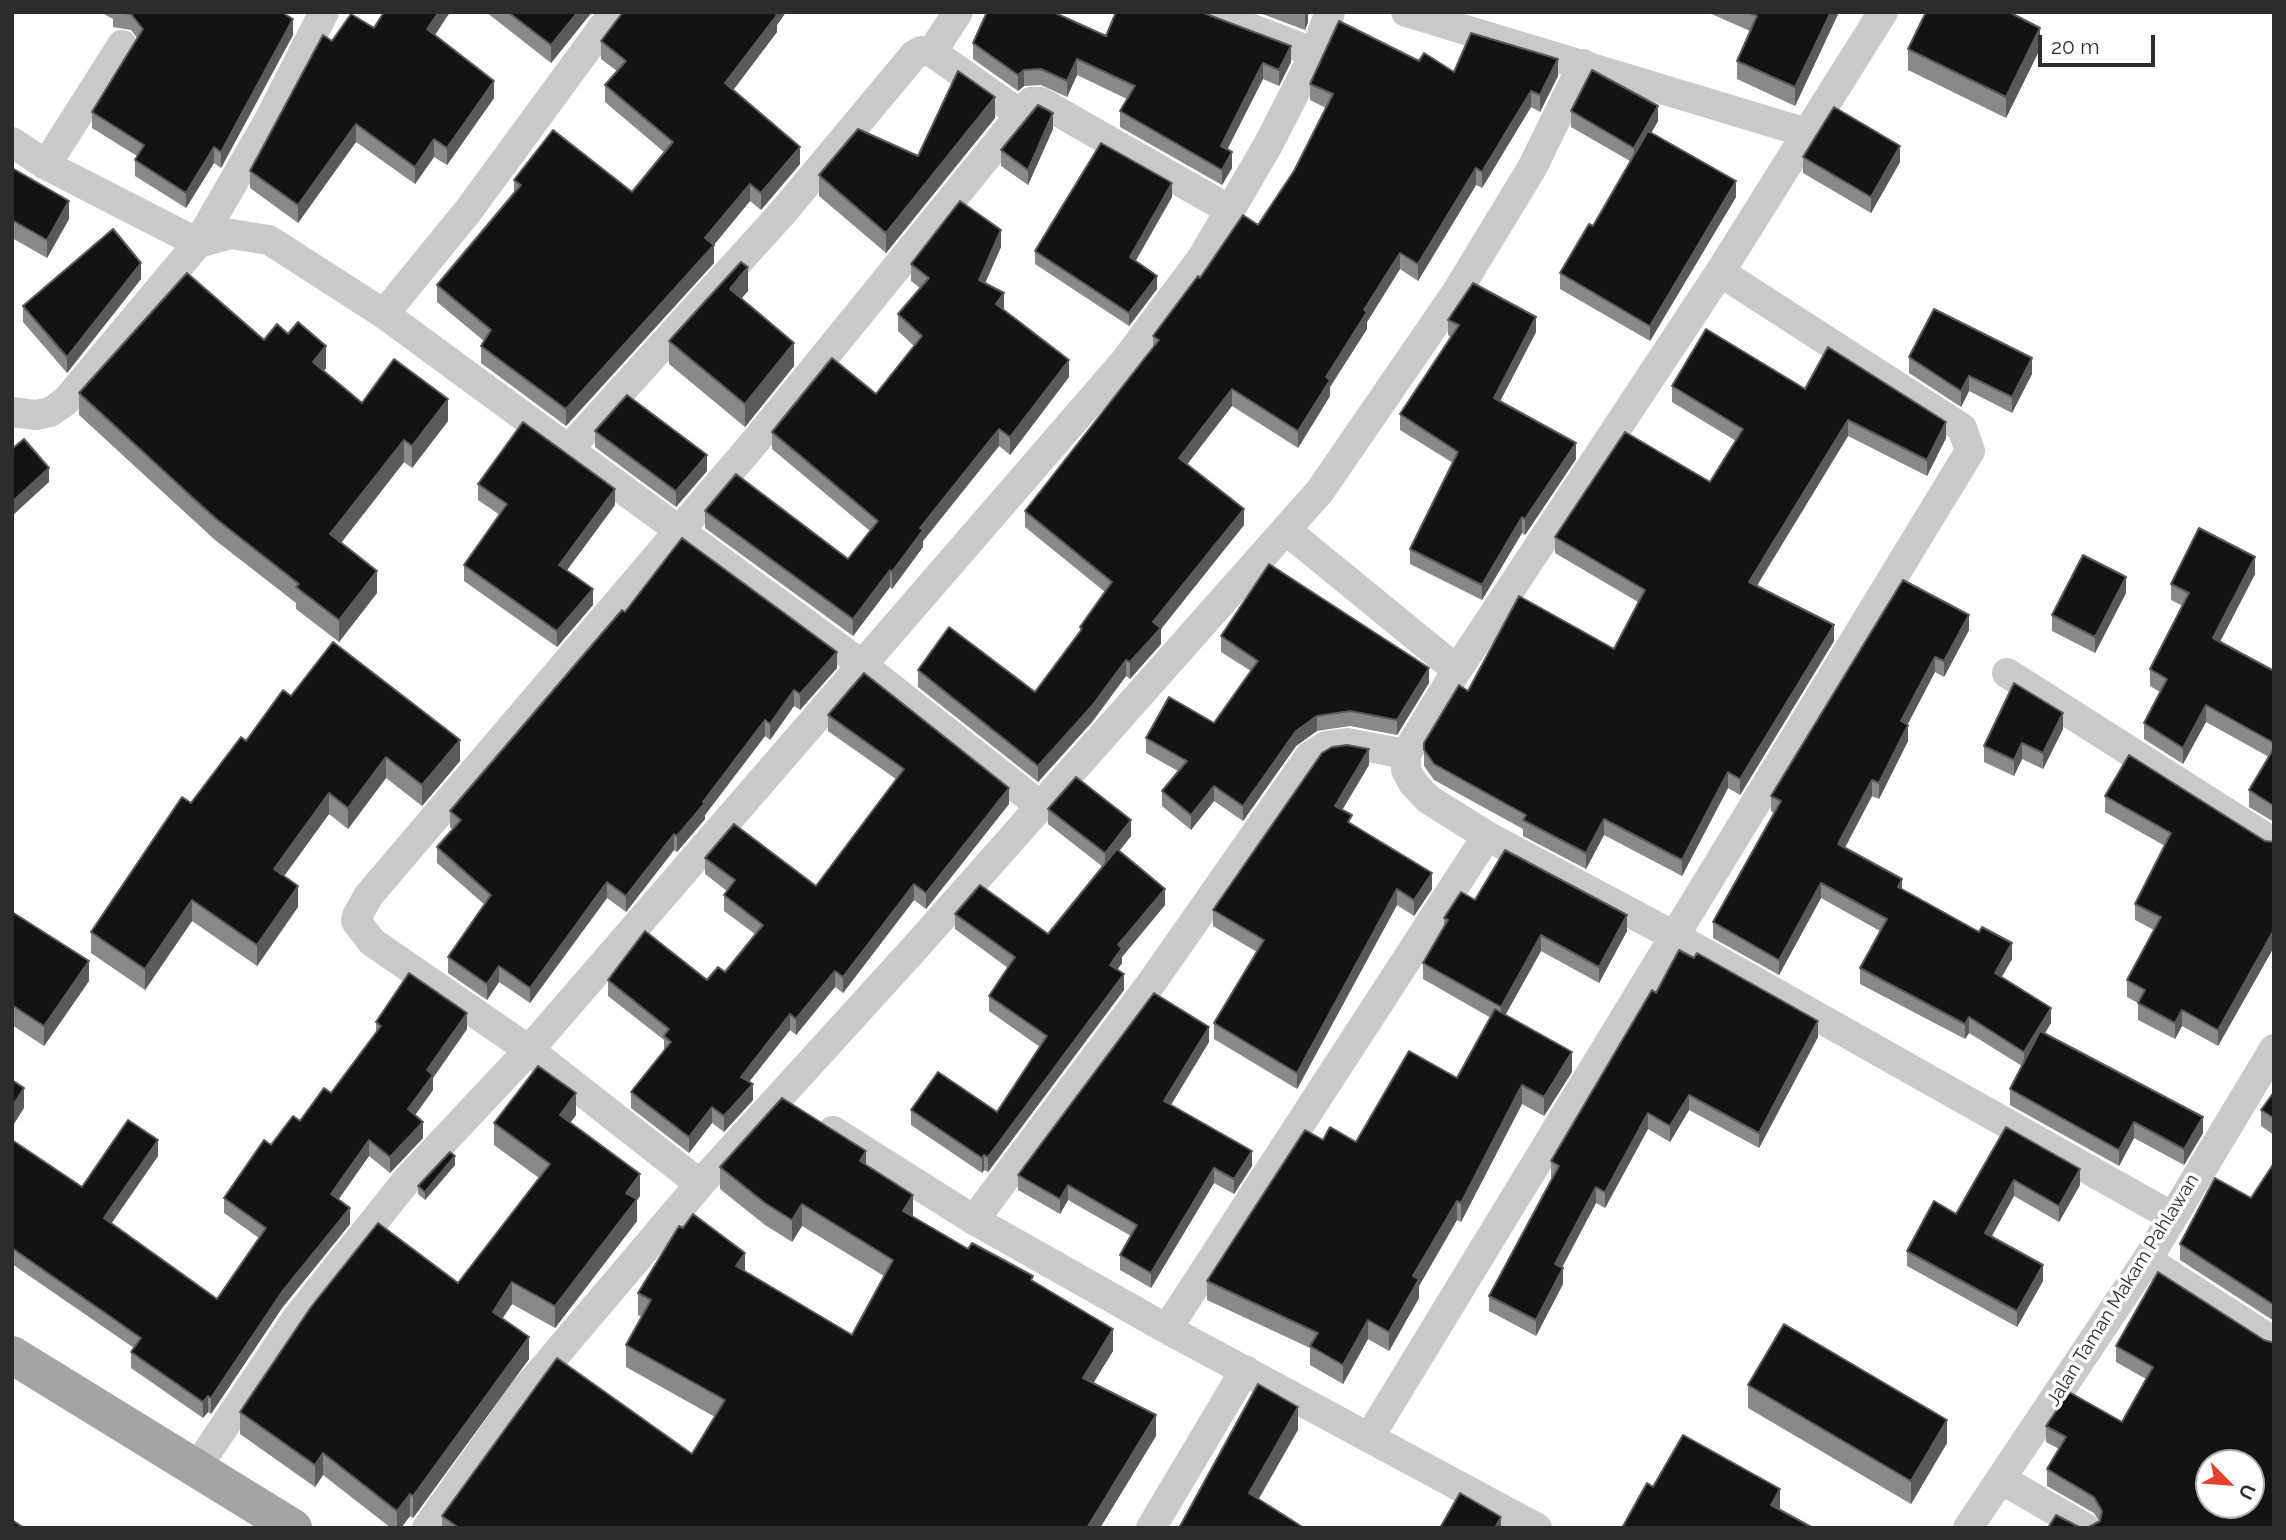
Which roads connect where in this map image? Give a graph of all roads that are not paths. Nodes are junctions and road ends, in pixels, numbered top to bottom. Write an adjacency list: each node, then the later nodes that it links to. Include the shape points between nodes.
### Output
1 (324, 12): 17 (street, via 268,122)
2 (614, 12): 19 (street, via 468,211)
3 (958, 12): 9 (street)
4 (1208, 12): 10 (street)
5 (1330, 12): 10 (street)
6 (1406, 12): 11 (street)
7 (1883, 12): 13 (street)
8 (122, 45): 15 (street)
9 (932, 52): 12 (street); 21 (street, via 914,55 784,211)
10 (1315, 53): 16 (street)
11 (1583, 64): 13 (street); 23 (street, via 1532,168 1456,293 1320,491)
12 (1020, 114): 16 (street, via 1031,102 1041,102); 22 (street)
13 (1807, 133): 18 (street)
14 (12, 142): 15 (street)
15 (46, 165): 17 (street)
16 (1230, 210): 24 (street, via 1202,258 1126,360)
17 (198, 243): 19 (street, via 230,234 270,240); 20 (street, via 66,401 43,414)
18 (1720, 272): 25 (street); 31 (street, via 1962,428 1970,451)
19 (384, 314): 21 (street)
20 (12, 412)
21 (568, 450): 22 (street)
22 (677, 530): 24 (street); 33 (street, via 369,895 357,916 372,942)
23 (1287, 531): 25 (street); 28 (street)
24 (861, 664): 28 (street); 33 (street)
25 (1457, 670): 27 (street)
26 (2007, 673): 30 (street)
27 (1406, 754): 29 (street, via 1406,770 1428,799); 37 (street, via 1347,743 1326,746 1310,756 1152,982)
28 (1039, 805): 34 (street)
29 (1487, 836): 31 (street); 39 (street)
30 (2274, 843)
31 (1676, 937): 36 (street); 43 (street)
32 (2274, 1049): 36 (street, Jalan Taman Makam Pahlawan)
33 (528, 1050): 35 (street); 44 (street, via 407,1180 297,1318)
34 (798, 1109): 35 (street); 37 (street)
35 (700, 1184): 47 (street, via 523,1393)
36 (2171, 1216): 38 (street, Jalan Taman Makam Pahlawan)
37 (974, 1220): 39 (street)
38 (2147, 1260): 40 (street); 45 (street, Jalan Taman Makam Pahlawan)
39 (1167, 1329): 42 (street)
40 (2274, 1342)
41 (12, 1356): 44 (main road)
42 (1245, 1370): 43 (street); 48 (street)
43 (1370, 1436): 49 (street)
44 (197, 1467): 46 (main road)
45 (2001, 1479): 50 (street, Jalan Taman Makam Pahlawan); 51 (street)
46 (293, 1528)
47 (427, 1528)
48 (1151, 1528)
49 (1537, 1528)
50 (1968, 1528)
51 (2085, 1528)

